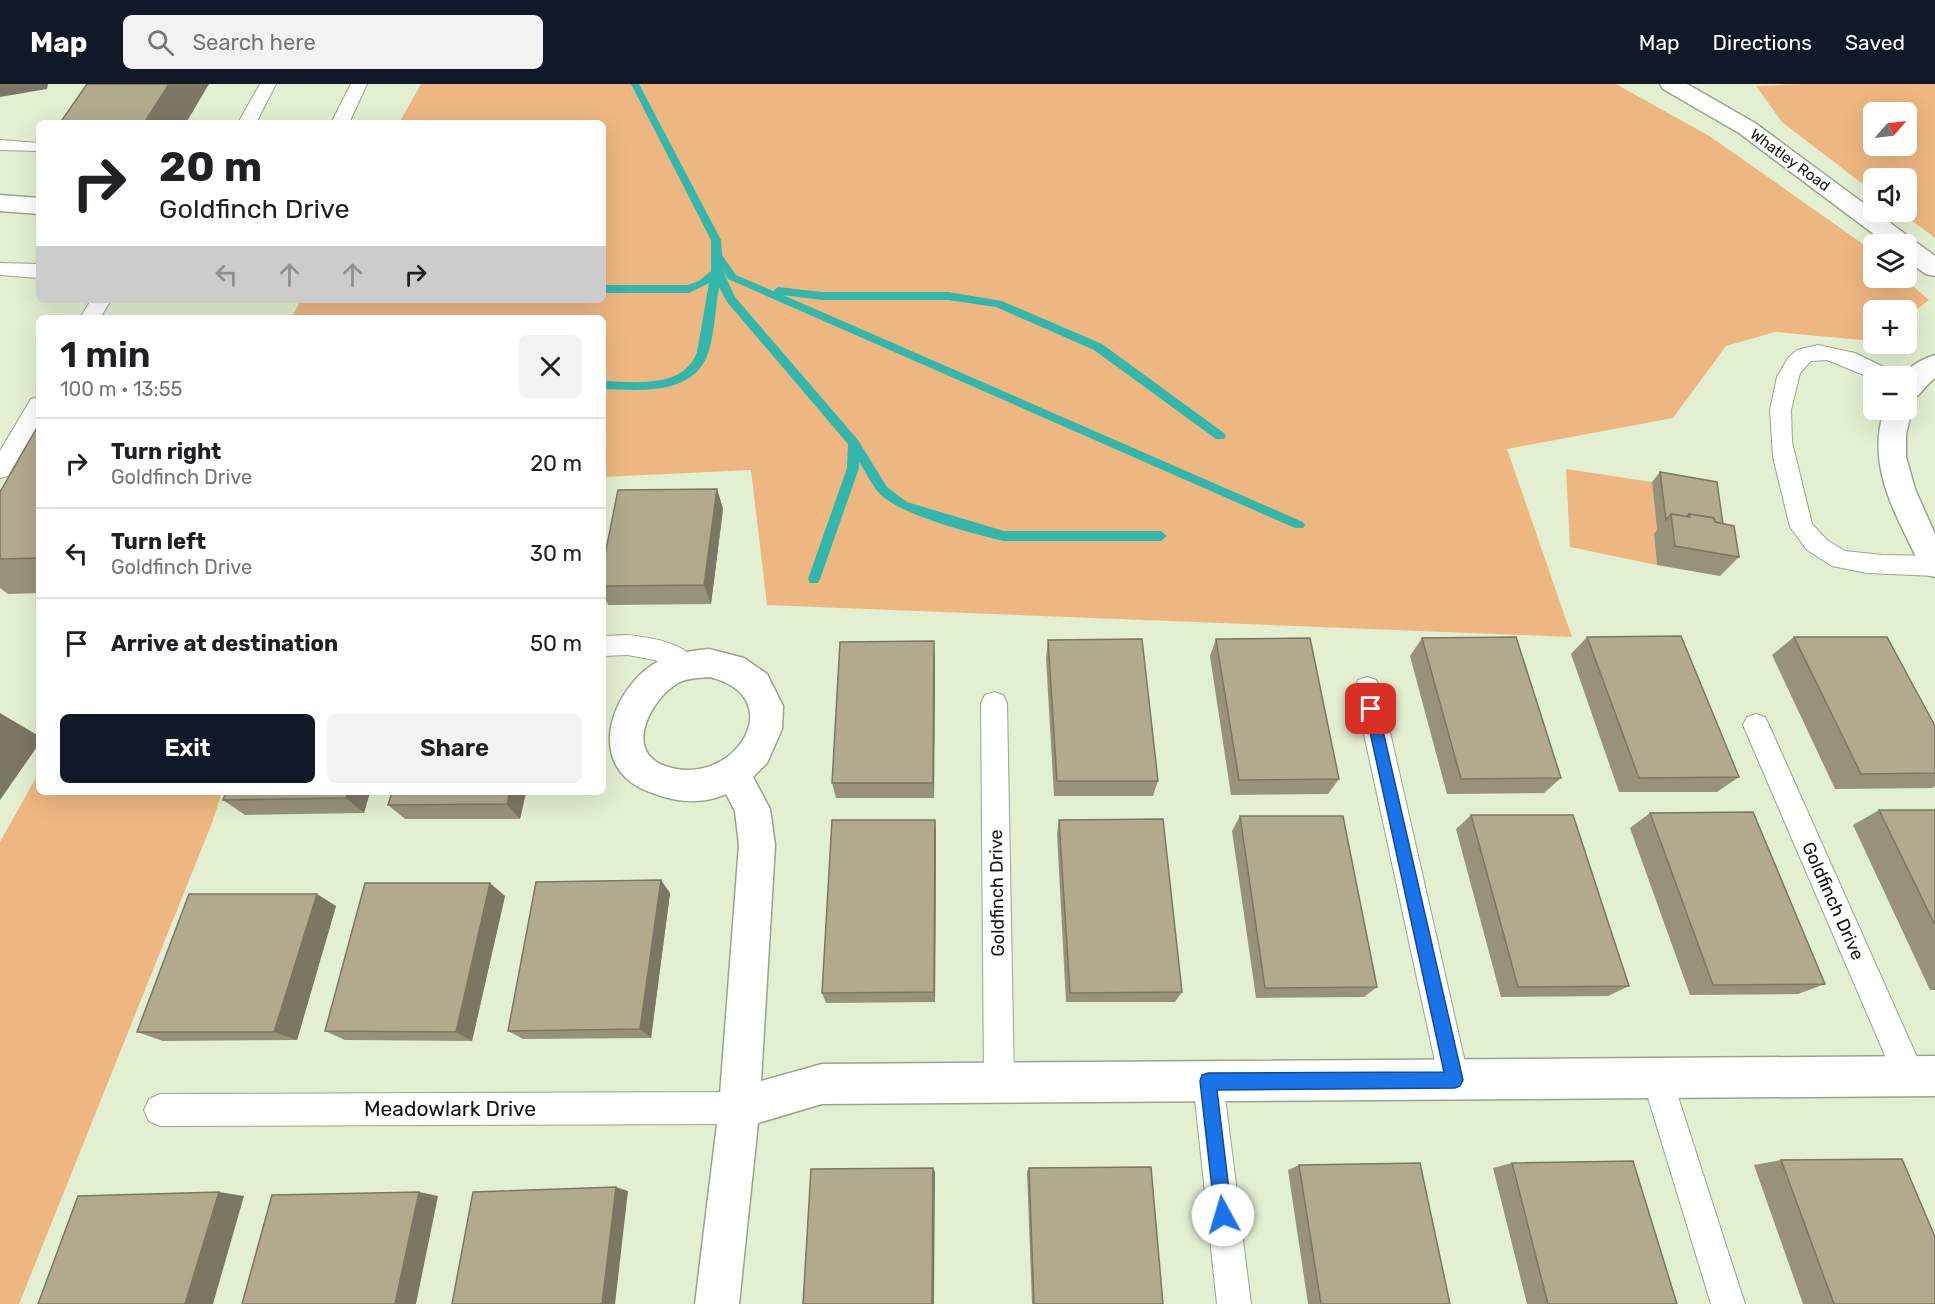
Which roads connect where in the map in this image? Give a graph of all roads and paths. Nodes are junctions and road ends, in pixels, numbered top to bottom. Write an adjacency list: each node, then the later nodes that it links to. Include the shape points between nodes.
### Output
1 (268, 84): 4 (lane)
2 (359, 84): 5 (lane)
3 (1671, 84): 10 (street, Whatley Road, via 1747,128)
4 (249, 120)
5 (341, 120)
6 (0, 145): 7 (lane)
7 (35, 147)
8 (0, 203): 9 (street)
9 (36, 206)
10 (1889, 234)
11 (1917, 255): 12 (street, Whatley Road)
12 (1935, 268)
13 (0, 269): 14 (lane)
14 (36, 271)
15 (1935, 365): 17 (street)
16 (1863, 367): 21 (lane, via 1820,352 1797,359 1789,373 1779,418 1782,459 1801,526 1820,548 1834,557)
17 (1917, 377)
18 (36, 410): 20 (lane)
19 (1897, 420): 21 (street, via 1891,441 1893,463)
20 (0, 470)
21 (1935, 566)
22 (606, 645): 23 (lane, via 660,650)
23 (686, 666): 27 (street, via 709,663 731,668 750,679 762,696 767,716 764,737 752,757); 27 (street, via 664,674 645,689 633,706 627,744 634,762 668,784 689,787 712,783)
24 (1367, 688): 30 (lane)
25 (994, 703): 32 (lane, Goldfinch Drive)
26 (1756, 725): 28 (lane, Goldfinch Drive)
27 (733, 773): 33 (street, via 752,808 757,845)
28 (1922, 1076): 29 (street, Goldfinch Drive)
29 (1657, 1078): 30 (street, Goldfinch Drive); 37 (lane)
30 (1455, 1080): 31 (street, Goldfinch Drive)
31 (1208, 1081): 32 (street, Goldfinch Drive); 36 (lane)
32 (999, 1083): 33 (street, Goldfinch Drive, via 822,1084)
33 (739, 1108): 34 (lane, Meadowlark Drive); 35 (street)
34 (160, 1110)
35 (717, 1304)
36 (1234, 1304)
37 (1728, 1304)

